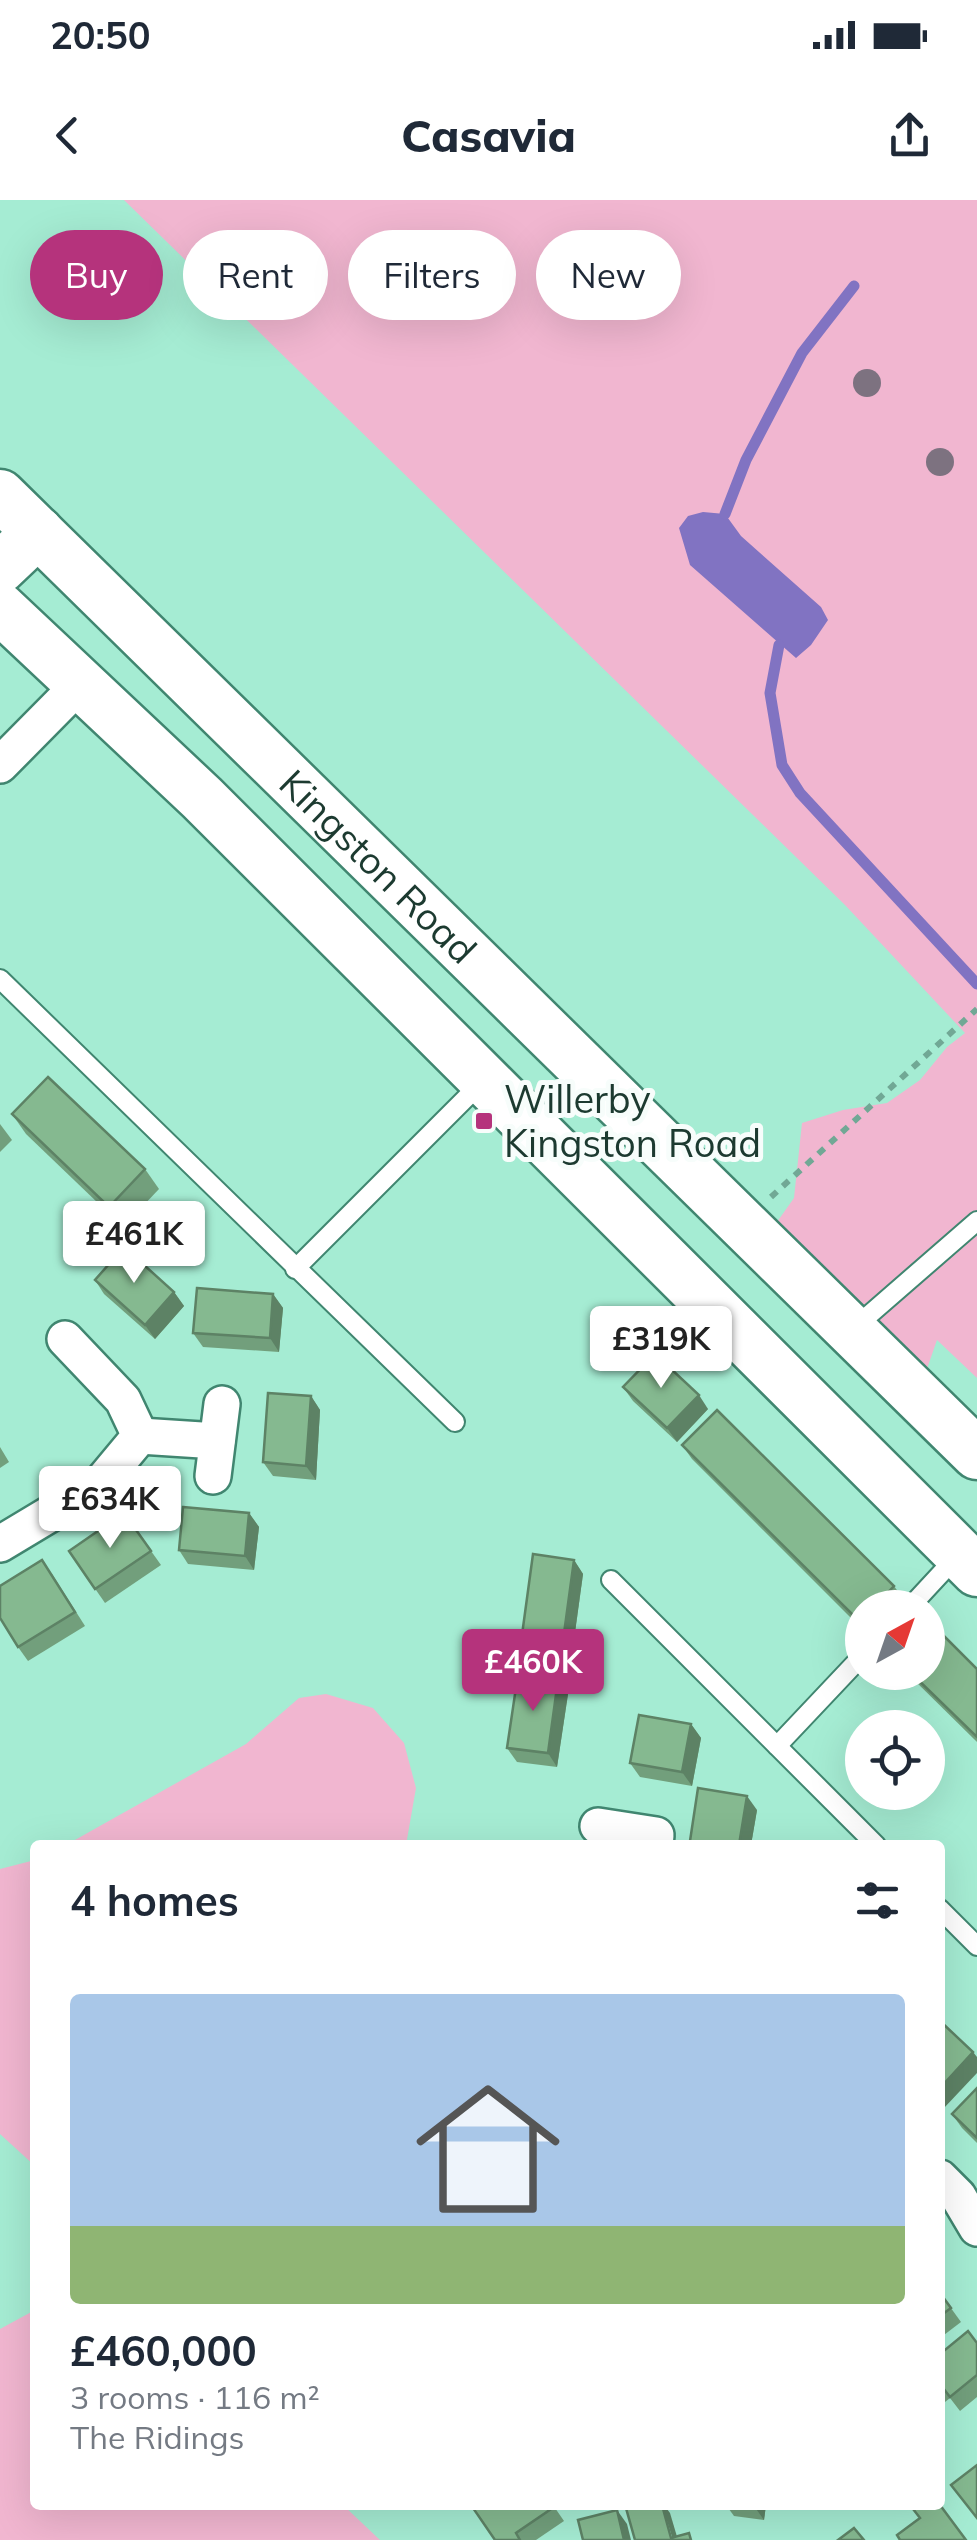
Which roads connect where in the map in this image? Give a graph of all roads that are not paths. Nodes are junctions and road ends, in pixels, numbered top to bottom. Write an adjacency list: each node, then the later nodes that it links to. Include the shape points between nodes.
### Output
1 (0, 495): 2 (street, Kingston Road)
2 (38, 532): 3 (street); 6 (street, Kingston Road)
3 (0, 568)
4 (0, 608): 5 (street, Kingston Road)
5 (79, 685): 7 (street); 8 (street, Kingston Road)
6 (244, 734): 8 (street); 13 (street, Kingston Road)
7 (0, 765)
8 (190, 788): 10 (street, Kingston Road)
9 (0, 978): 12 (lane)
10 (484, 1079): 12 (lane); 20 (street, Kingston Road)
11 (977, 1220): 13 (lane)
12 (295, 1269): 16 (lane)
13 (850, 1332): 18 (street, Kingston Road)
14 (64, 1339): 17 (street, via 123,1400)
15 (222, 1404): 17 (street, via 215,1458)
16 (455, 1422)
17 (140, 1436): 19 (street, via 100,1484)
18 (977, 1454)
19 (0, 1544)
20 (968, 1563): 22 (lane)
21 (611, 1580): 24 (lane)
22 (933, 1590)
23 (845, 1674): 24 (lane)
24 (777, 1746): 27 (lane)
25 (598, 1826): 26 (street)
26 (656, 1840)
27 (871, 1840)
28 (945, 1914): 29 (lane)
29 (977, 1946)
30 (945, 2183): 31 (street)
31 (977, 2228)

